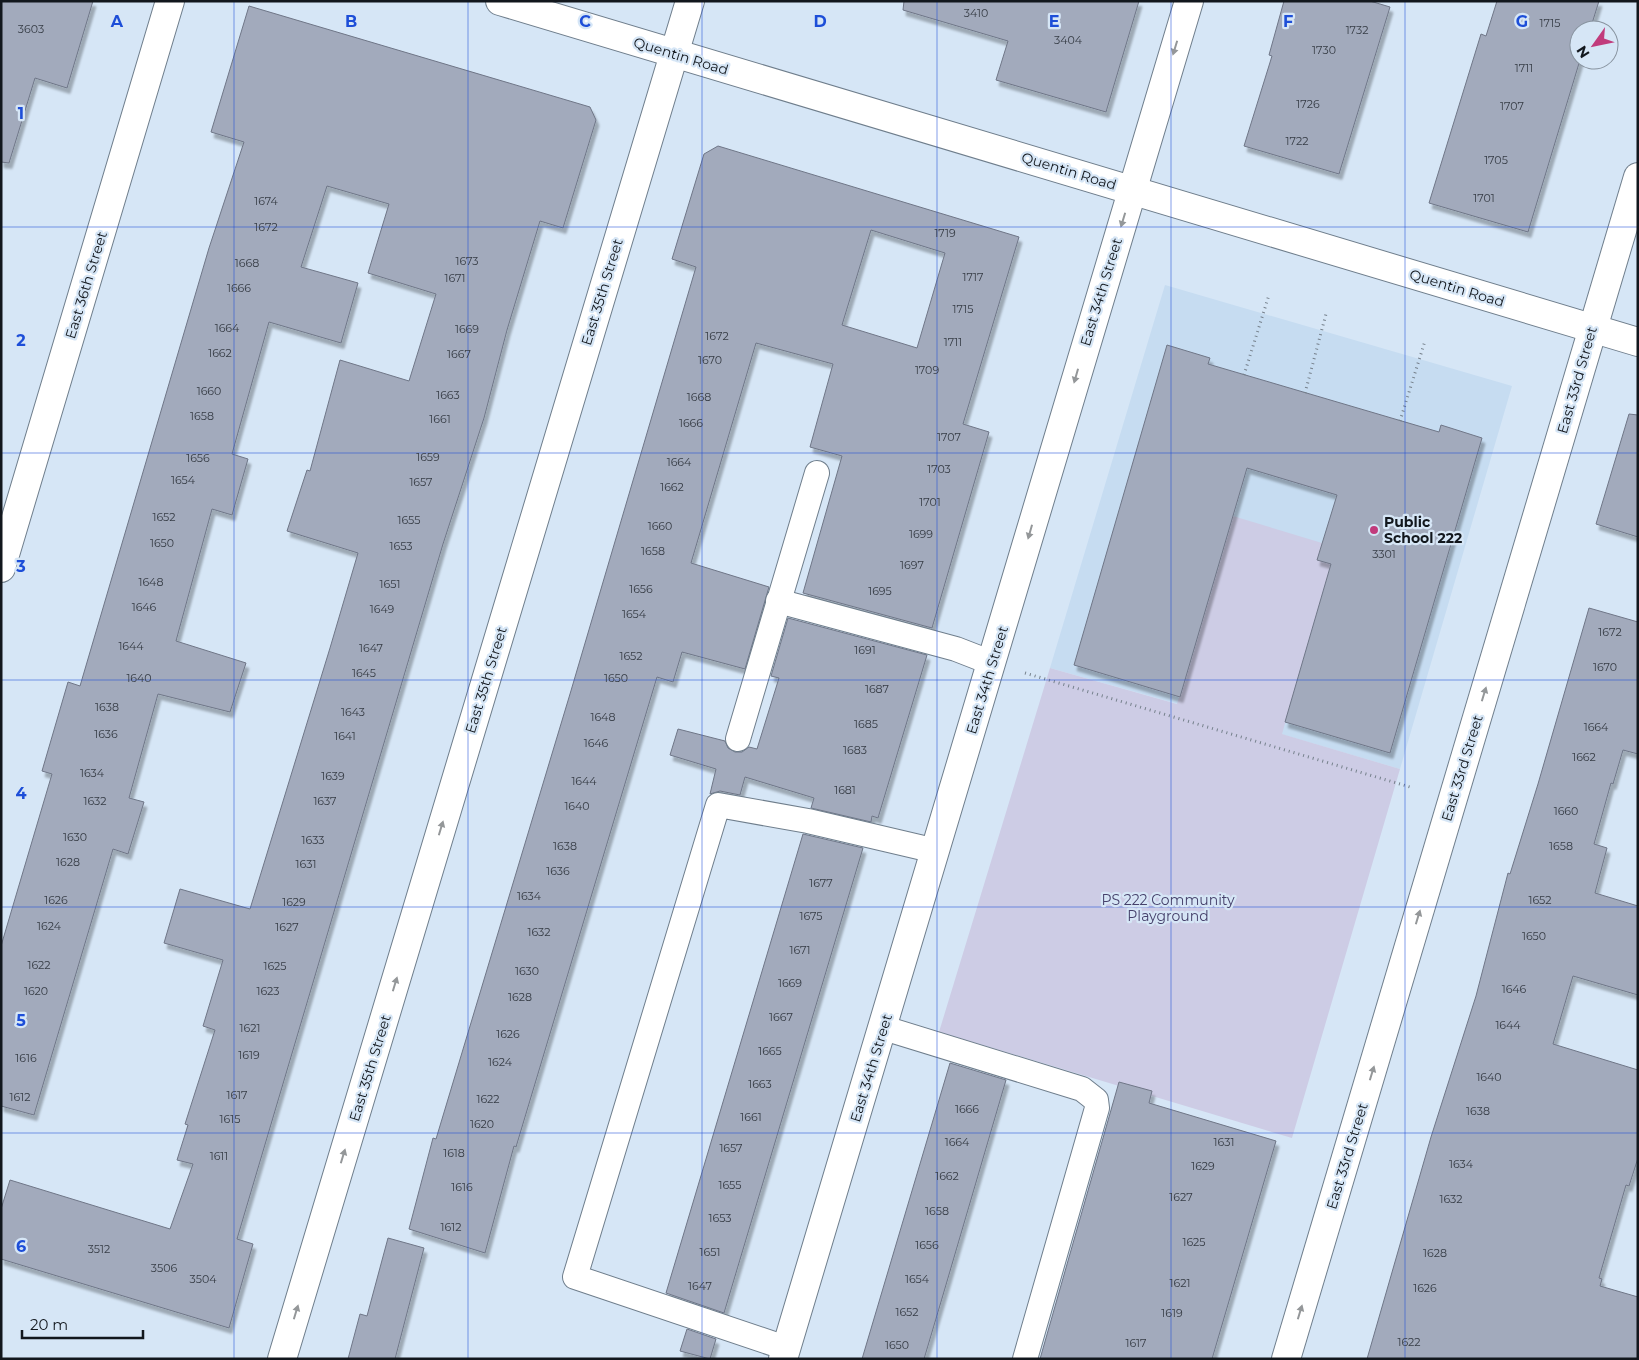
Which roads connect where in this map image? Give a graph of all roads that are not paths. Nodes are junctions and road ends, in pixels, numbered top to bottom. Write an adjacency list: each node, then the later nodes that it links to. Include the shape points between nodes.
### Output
1 (170, 1): 11 (street, East 36th Street)
2 (500, 1): 5 (street, Quentin Road)
3 (690, 1): 5 (street, East 35th Street)
4 (1189, 1): 7 (street, East 34th Street, one-way to 7)
5 (674, 54): 7 (street, Quentin Road); 18 (street, East 35th Street, one-way to 5)
6 (1638, 177): 8 (street, East 33rd Street)
7 (1132, 190): 8 (street, Quentin Road); 13 (street, East 34th Street, one-way to 13)
8 (1592, 328): 9 (street, Quentin Road); 20 (street, East 33rd Street, one-way to 8)
9 (1638, 342)
10 (817, 473): 12 (lane)
11 (1, 568)
12 (778, 600): 13 (lane, via 956,649); 14 (lane)
13 (992, 663): 15 (street, East 34th Street)
14 (738, 739)
15 (936, 851): 16 (street, East 34th Street); 17 (lane, via 808,821 718,805 575,1276)
16 (884, 1028): 17 (street, East 34th Street); 19 (lane, via 1082,1089 1096,1100 1097,1108)
17 (785, 1354)
18 (282, 1359)
19 (1025, 1359)
20 (1286, 1359)

